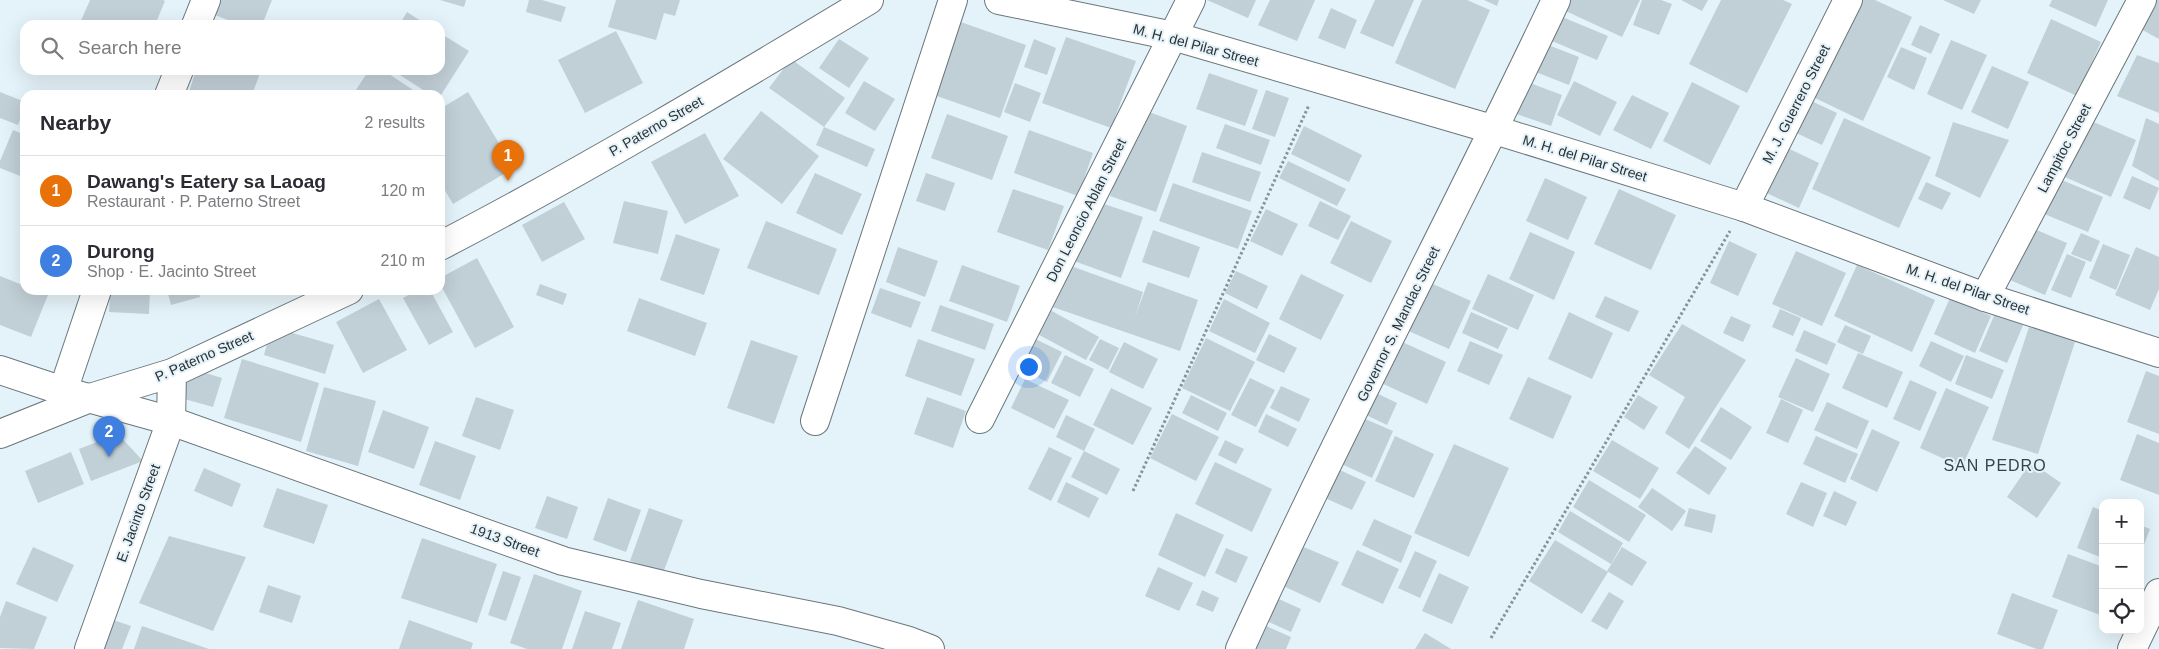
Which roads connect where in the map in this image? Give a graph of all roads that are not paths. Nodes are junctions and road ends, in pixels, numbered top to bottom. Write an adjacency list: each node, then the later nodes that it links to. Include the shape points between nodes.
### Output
1 (206, 0): 9 (street)
2 (870, 0): 15 (street, P. Paterno Street, via 730,84)
3 (953, 0): 25 (street)
4 (999, 0): 10 (street, M. H. del Pilar Street)
5 (1191, 0): 10 (street, Don Leoncio Ablan Street)
6 (1556, 0): 13 (street, Governor S. Mandac Street)
7 (1848, 0): 14 (street, M. J. Guerrero Street)
8 (2142, 0): 18 (street, Lampitoc Street)
9 (198, 20)
10 (1173, 36): 13 (street, M. H. del Pilar Street); 24 (street, Don Leoncio Ablan Street)
11 (177, 75): 12 (street)
12 (171, 90)
13 (1495, 130): 14 (street, M. H. del Pilar Street); 31 (street, Governor S. Mandac Street, via 1278,565)
14 (1744, 207): 18 (street, M. H. del Pilar Street)
15 (445, 243)
16 (95, 295): 22 (street)
17 (338, 295): 21 (street, P. Paterno Street)
18 (1985, 296): 19 (street, M. H. del Pilar Street)
19 (2159, 353)
20 (0, 370): 22 (street, 1913 Street)
21 (172, 373): 23 (street, P. Paterno Street); 26 (street, E. Jacinto Street)
22 (63, 391): 23 (street, 1913 Street)
23 (90, 398): 26 (street, 1913 Street); 27 (street, P. Paterno Street)
24 (980, 419)
25 (815, 421)
26 (171, 422): 29 (street, E. Jacinto Street); 30 (street, 1913 Street, via 563,561 701,594 838,621)
27 (0, 434)
28 (2159, 593): 32 (street)
29 (89, 649)
30 (930, 649)
31 (1240, 649)
32 (2132, 649)

